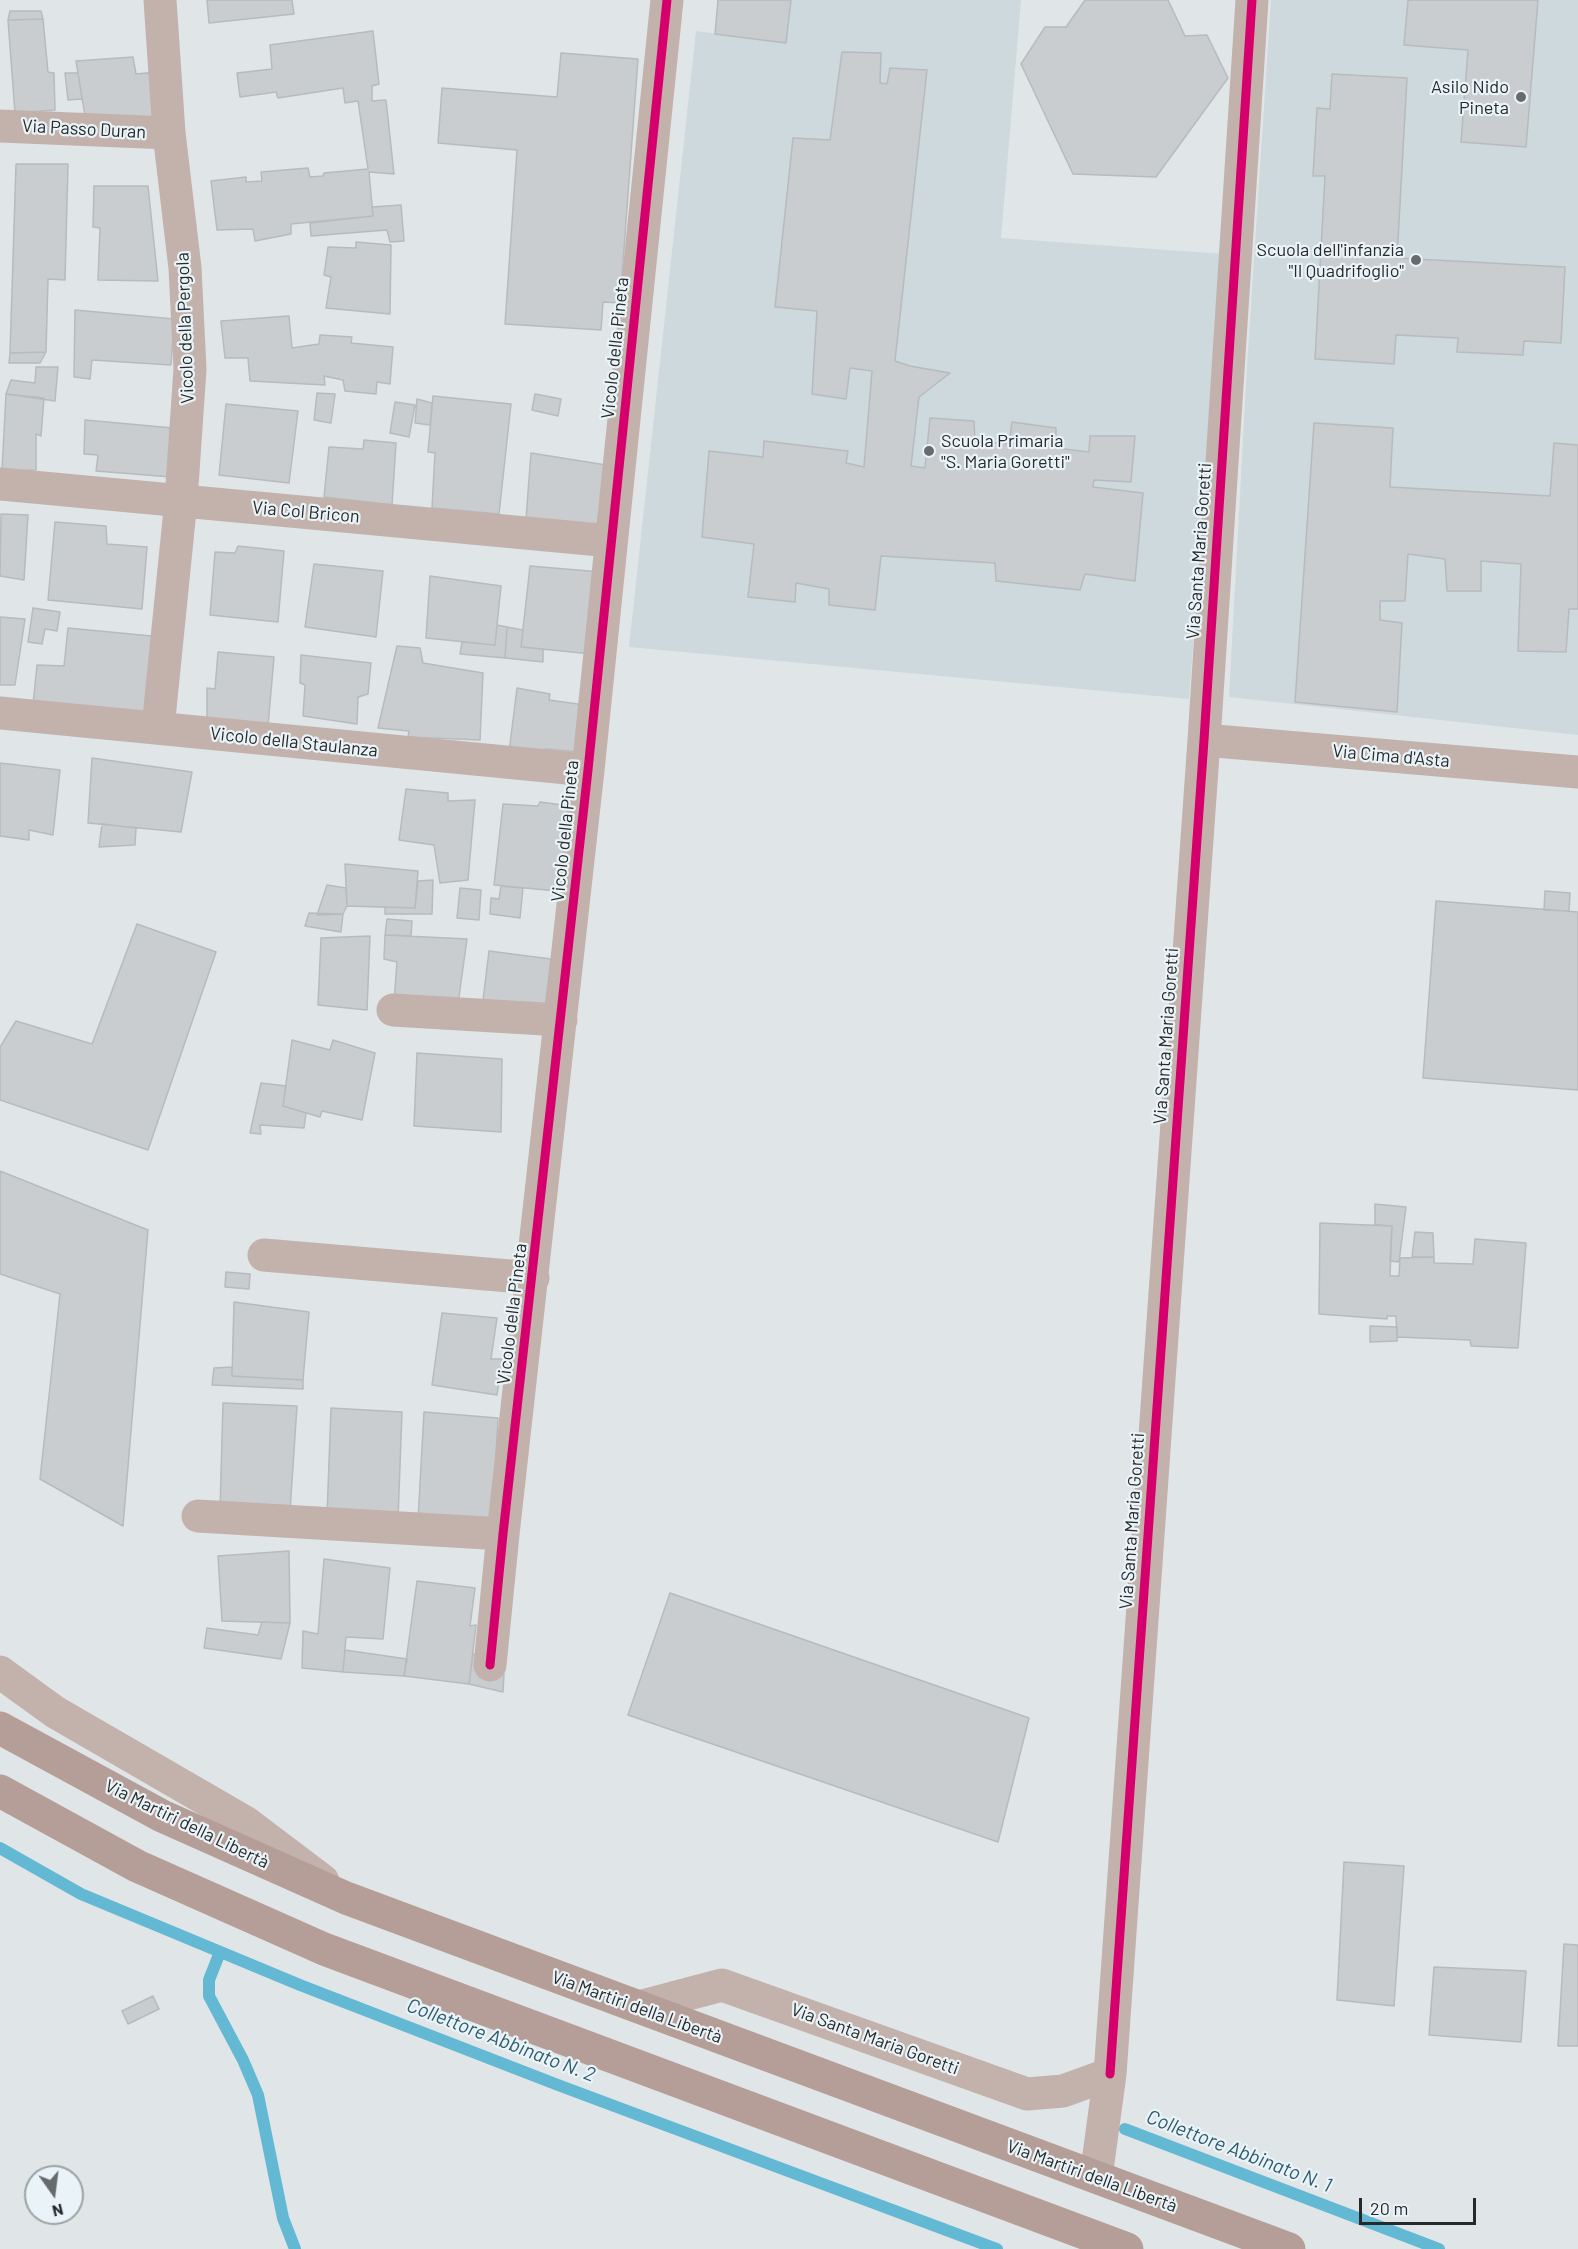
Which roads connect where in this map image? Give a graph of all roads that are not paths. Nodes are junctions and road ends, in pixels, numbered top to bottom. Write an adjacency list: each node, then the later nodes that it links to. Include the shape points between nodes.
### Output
1 (160, 0): 5 (street, Vicolo della Pergola)
2 (667, 0): 8 (street, Vicolo della Pineta)
3 (1252, 0): 11 (street, Via Santa Maria Goretti)
4 (0, 126): 5 (street, Via Passo Duran)
5 (169, 133): 7 (street, Vicolo della Pergola, via 185,268 190,369)
6 (0, 484): 7 (street, Via Col Bricon)
7 (181, 500): 8 (street, Via Col Bricon); 10 (street, Vicolo della Pergola)
8 (611, 541): 12 (street, Vicolo della Pineta)
9 (0, 713): 10 (street, Vicolo della Staulanza)
10 (158, 728): 12 (street, Vicolo della Staulanza)
11 (1204, 740): 13 (street, Via Cima d'Asta); 26 (street, Via Santa Maria Goretti)
12 (588, 770): 15 (street, Vicolo della Pineta)
13 (1578, 772)
14 (393, 1010): 15 (street)
15 (561, 1020): 17 (street, Vicolo della Pineta)
16 (264, 1255): 17 (street)
17 (533, 1278): 19 (street, Vicolo della Pineta)
18 (198, 1516): 19 (street)
19 (503, 1534): 20 (street, Vicolo della Pineta)
20 (490, 1665)
21 (0, 1672): 24 (street, via 55,1712 245,1822)
22 (0, 1728): 24 (main road, Via Martiri della Libertà, via 162,1816)
23 (0, 1791): 28 (main road, via 137,1866 324,1949)
24 (345, 1898): 25 (main road, Via Martiri della Libertà)
25 (639, 2007): 26 (street, Via Santa Maria Goretti, via 722,1985 1028,2094 1063,2091); 27 (main road, Via Martiri della Libertà)
26 (1110, 2074): 27 (street, Via Santa Maria Goretti)
27 (1096, 2177): 29 (main road, Via Martiri della Libertà)
28 (1116, 2247)
29 (1289, 2249)

